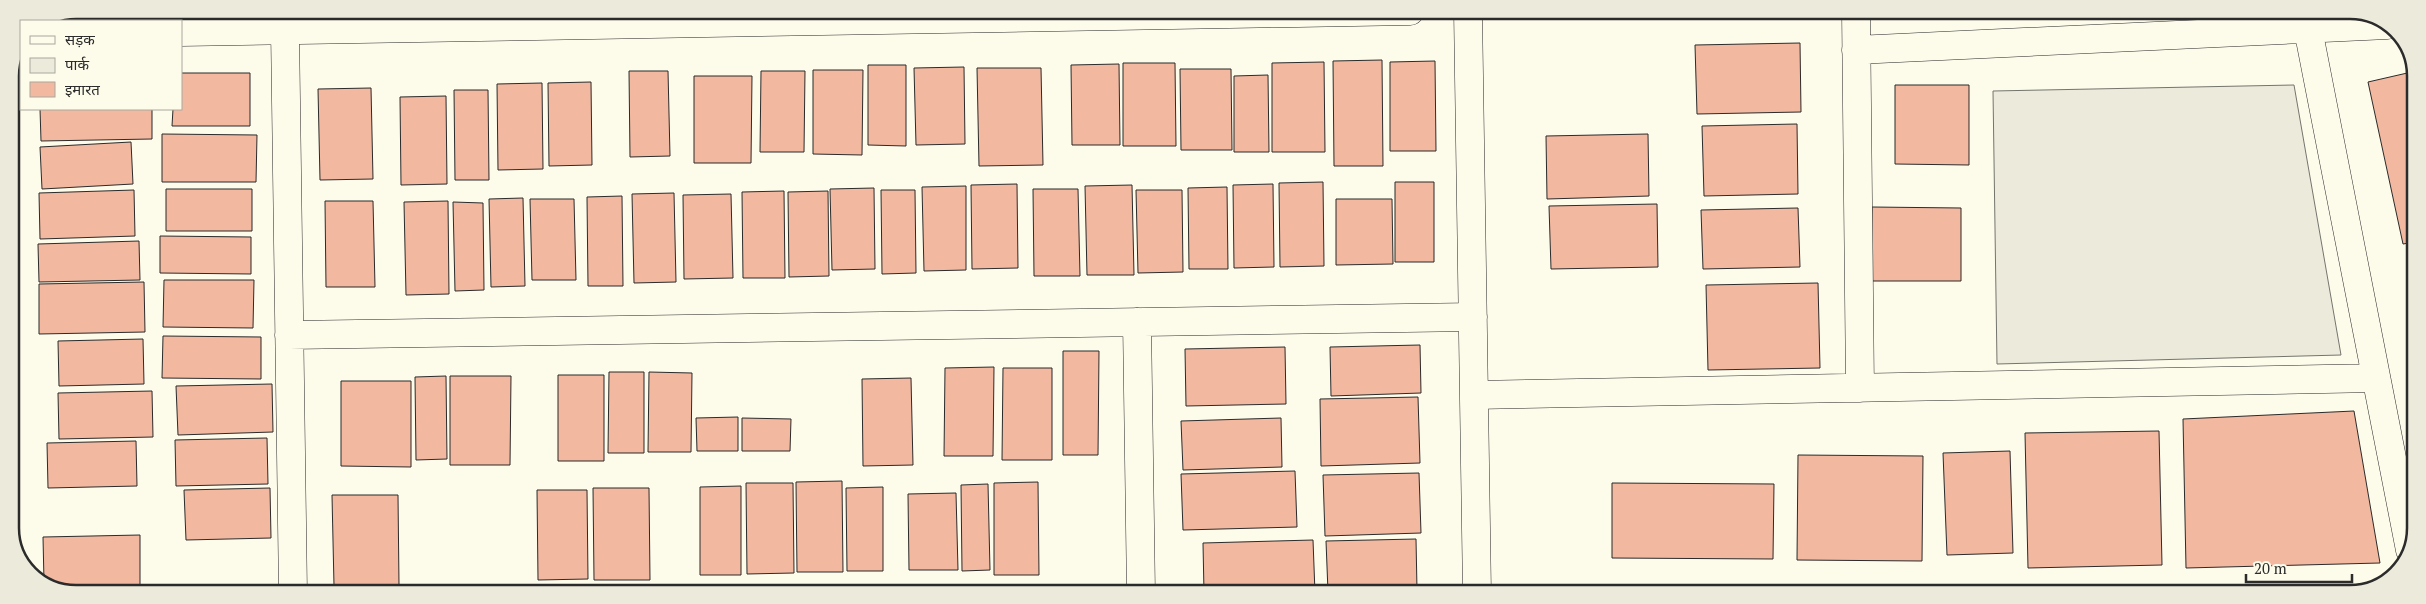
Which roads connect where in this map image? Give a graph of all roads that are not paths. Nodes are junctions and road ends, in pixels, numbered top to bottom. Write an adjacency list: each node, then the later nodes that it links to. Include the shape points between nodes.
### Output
1 (625, 19): 6 (street)
2 (1468, 19): 9 (street)
3 (1856, 19): 8 (street)
4 (2378, 25): 5 (street)
5 (2308, 28): 8 (street); 12 (street)
6 (285, 30): 7 (street); 11 (street)
7 (182, 32)
8 (1856, 50): 13 (street)
9 (1473, 317): 10 (street); 14 (street)
10 (1137, 322): 11 (street); 17 (street)
11 (289, 335): 16 (street)
12 (2376, 378): 13 (street); 15 (street)
13 (1860, 388): 14 (street)
14 (1474, 395): 18 (street)
15 (2407, 533)
16 (293, 585)
17 (1141, 585)
18 (1477, 585)

